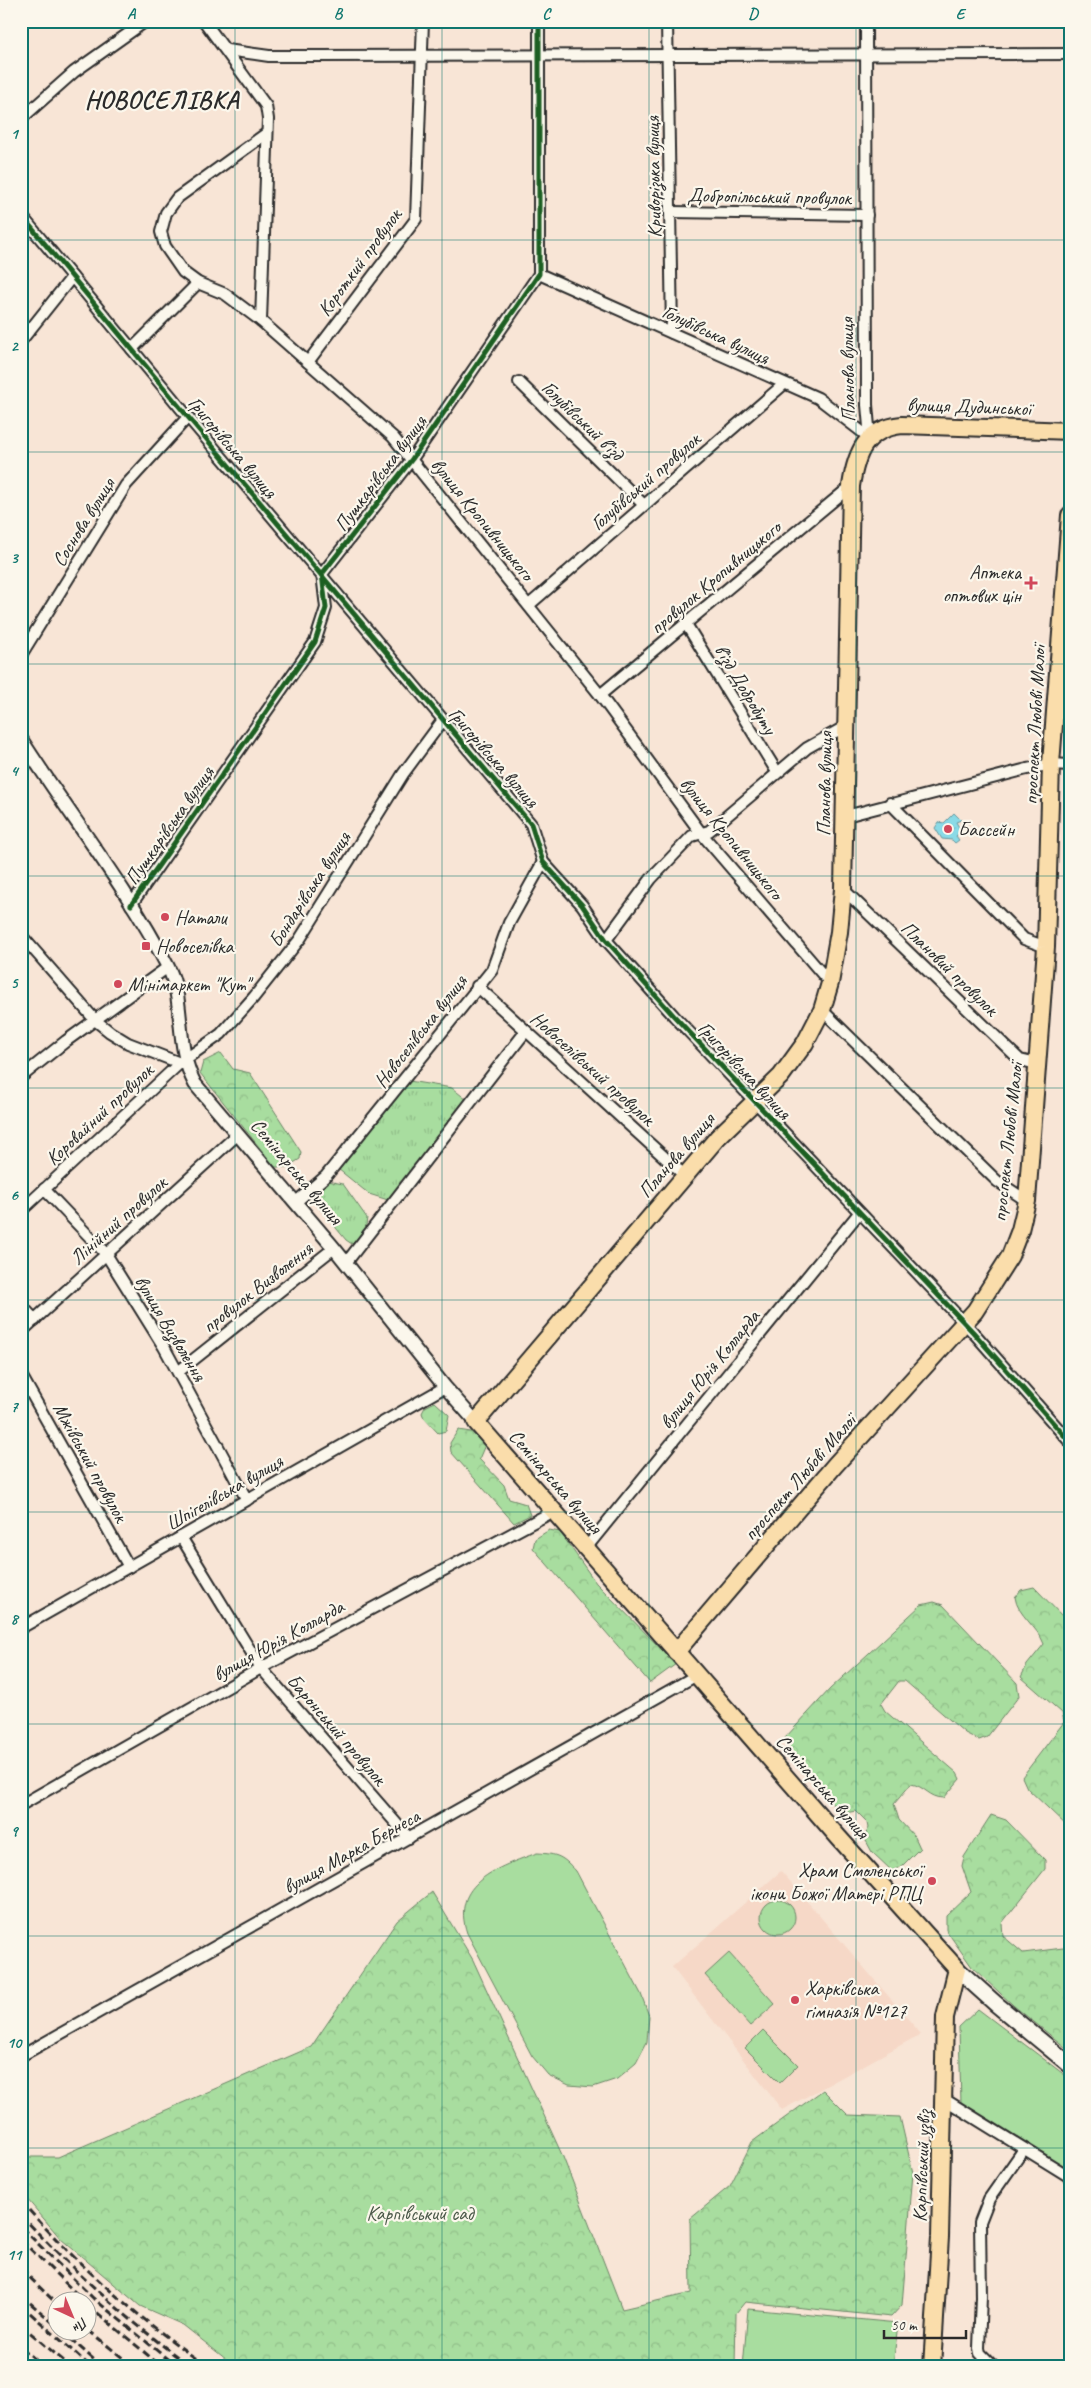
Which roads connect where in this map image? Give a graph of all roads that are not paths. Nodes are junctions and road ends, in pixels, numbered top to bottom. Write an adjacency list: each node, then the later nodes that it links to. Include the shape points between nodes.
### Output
1 (146, 21): 13 (street, via 74,72)
2 (204, 21): 7 (street)
3 (423, 21): 11 (street, Короткий провулок)
4 (539, 21): 12 (street)
5 (667, 21): 10 (street, Криворізька вулиця)
6 (866, 21): 8 (street, Планова вулиця)
7 (227, 50): 11 (street, via 269,56); 14 (street, via 266,106)
8 (866, 54): 9 (street); 10 (street); 17 (street, Планова вулиця)
9 (1070, 54)
10 (668, 55): 12 (street); 15 (street, Криворізька вулиця)
11 (421, 56): 12 (street); 25 (street, Короткий провулок, via 416,219)
12 (539, 56): 18 (street)
13 (21, 119)
14 (267, 133): 20 (street, вулиця Кропивницького, via 177,198 166,213 161,232 164,246 183,272); 21 (street)
15 (671, 212): 17 (street, Добропільський провулок); 22 (street, Криворізька вулиця)
16 (21, 215): 19 (street, Григорівська вулиця)
17 (867, 215): 30 (street, Планова вулиця, via 867,405)
18 (539, 274): 22 (street, Голубівська вулиця); 31 (street, Пушкарівська вулиця)
19 (72, 277): 23 (street); 24 (street, Григорівська вулиця)
20 (198, 283): 21 (street, вулиця Кропивницького, via 225,294); 24 (street)
21 (261, 321): 25 (street, вулиця Кропивницького)
22 (672, 334): 27 (street, Голубівська вулиця)
23 (21, 340)
24 (132, 349): 28 (street, Григорівська вулиця)
25 (308, 362): 31 (street, вулиця Кропивницького, via 393,437)
26 (519, 382): 33 (street, Голубівський в’їзд)
27 (783, 384): 30 (street, Голубівська вулиця, via 818,398); 33 (street, Голубівський провулок)
28 (188, 416): 35 (street, Григорівська вулиця); 38 (street, Соснова вулиця, via 126,484)
29 (1070, 431): 30 (main road, вулиця Дудинської, via 902,425 886,426)
30 (870, 438): 32 (main road, Планова вулиця, via 858,455)
31 (412, 459): 35 (street, Пушкарівська вулиця); 36 (street, вулиця Кропивницького)
32 (852, 486): 37 (street, провулок Кропивницького); 41 (main road, Планова вулиця)
33 (644, 505): 36 (street, Голубівський провулок)
34 (1070, 514): 43 (main road, проспект Любові Малої)
35 (322, 574): 40 (street, Григорівська вулиця); 51 (street, Пушкарівська вулиця, via 326,608 315,642)
36 (529, 605): 39 (street, вулиця Кропивницького)
37 (686, 624): 39 (street, провулок Кропивницького); 45 (street, в'їзд Добробуту)
38 (21, 655)
39 (600, 695): 48 (street, вулиця Кропивницького)
40 (442, 720): 49 (street, Григорівська вулиця, via 531,824); 61 (street, Бондарівська вулиця, via 403,774 300,939 221,1034)
41 (846, 726): 45 (street, via 807,748); 47 (main road, Планова вулиця)
42 (21, 739): 51 (street, Семінарська вулиця)
43 (1051, 764): 44 (street); 46 (street); 54 (main road, проспект Любові Малої)
44 (1070, 765)
45 (777, 772): 48 (street, via 709,831)
46 (890, 803): 47 (street); 54 (street, via 1024,939)
47 (846, 816): 50 (main road, Планова вулиця)
48 (701, 834): 53 (street, via 692,836 651,879); 56 (street, вулиця Кропивницького)
49 (543, 862): 53 (street, Григорівська вулиця, via 582,905); 57 (street, Новоселівська вулиця, via 509,922 492,970)
50 (843, 889): 56 (main road, Планова вулиця); 62 (street, Плановий провулок, via 1020,1060)
51 (131, 905): 55 (street, Семінарська вулиця)
52 (21, 935): 59 (street)
53 (606, 940): 64 (street, Григорівська вулиця)
54 (1046, 947): 62 (main road, проспект Любові Малої)
55 (168, 967): 59 (street); 61 (street, Семінарська вулиця, via 175,988)
56 (830, 983): 58 (main road, Планова вулиця)
57 (477, 986): 60 (street, Новоселівський провулок); 69 (street, Новоселівська вулиця, via 326,1176)
58 (822, 1010): 64 (main road, Планова вулиця, via 805,1043 782,1076); 68 (street, via 998,1181)
59 (95, 1020): 61 (street, via 128,1042); 63 (street)
60 (526, 1031): 66 (street, Новоселівський провулок); 74 (street)
61 (182, 1061): 65 (street, Семінарська вулиця, via 195,1084); 67 (street, Коровайний провулок)
62 (1037, 1064): 68 (main road, проспект Любові Малої)
63 (21, 1077)
64 (754, 1101): 66 (main road, Планова вулиця); 71 (street, Григорівська вулиця)
65 (238, 1134): 69 (street, Семінарська вулиця); 73 (street, Лінійний провулок)
66 (685, 1176): 82 (main road, Планова вулиця)
67 (44, 1189): 70 (street, Коровайний провулок); 73 (street, вулиця Визволення)
68 (1027, 1201): 77 (main road, проспект Любові Малої, via 1010,1256 990,1291)
69 (296, 1202): 72 (street, Семінарська вулиця)
70 (21, 1211)
71 (859, 1213): 77 (street, Григорівська вулиця); 87 (street, вулиця Юрія Колларда)
72 (334, 1248): 74 (street, Семінарська вулиця); 79 (street, провулок Визволення)
73 (106, 1254): 76 (street, Лінійний провулок); 79 (street, вулиця Визволення)
74 (346, 1263): 81 (street, Семінарська вулиця)
75 (21, 1305): 76 (street)
76 (35, 1320): 78 (street, Лінійний провулок)
77 (965, 1324): 83 (street, Григорівська вулиця); 90 (main road, проспект Любові Малої, via 835,1465)
78 (21, 1332)
79 (178, 1372): 84 (street, вулиця Визволення)
80 (21, 1375): 88 (street, Мжівський провулок)
81 (445, 1387): 82 (street, Семінарська вулиця); 84 (street, Шпігелівська вулиця)
82 (476, 1422): 85 (main road, Семінарська вулиця)
83 (1070, 1442)
84 (247, 1500): 86 (street, Шпігелівська вулиця)
85 (554, 1511): 87 (main road, Семінарська вулиця); 91 (street, вулиця Юрія Колларда)
86 (180, 1538): 88 (street, Шпігелівська вулиця); 91 (street, Баронський провулок)
87 (586, 1548): 90 (main road, Семінарська вулиця)
88 (129, 1567): 89 (street, Шпігелівська вулиця)
89 (22, 1627)
90 (676, 1652): 92 (main road, Семінарська вулиця)
91 (261, 1668): 93 (street, вулиця Юрія Колларда); 94 (street, Баронський провулок)
92 (697, 1675): 94 (street, вулиця Марка Бернеса); 95 (main road, Семінарська вулиця)
93 (21, 1805)
94 (409, 1838): 96 (street, вулиця Марка Бернеса)
95 (957, 1968): 97 (main road, Семінарська вулиця); 98 (main road, Карпівський узвіз, via 945,2017)
96 (21, 2056)
97 (1070, 2065)
98 (944, 2099): 99 (street); 101 (main road, Карпівський узвіз)
99 (1024, 2149): 100 (street); 102 (street, via 989,2199 980,2222 982,2296 979,2348)
100 (1070, 2177)
101 (932, 2367)
102 (994, 2367)

